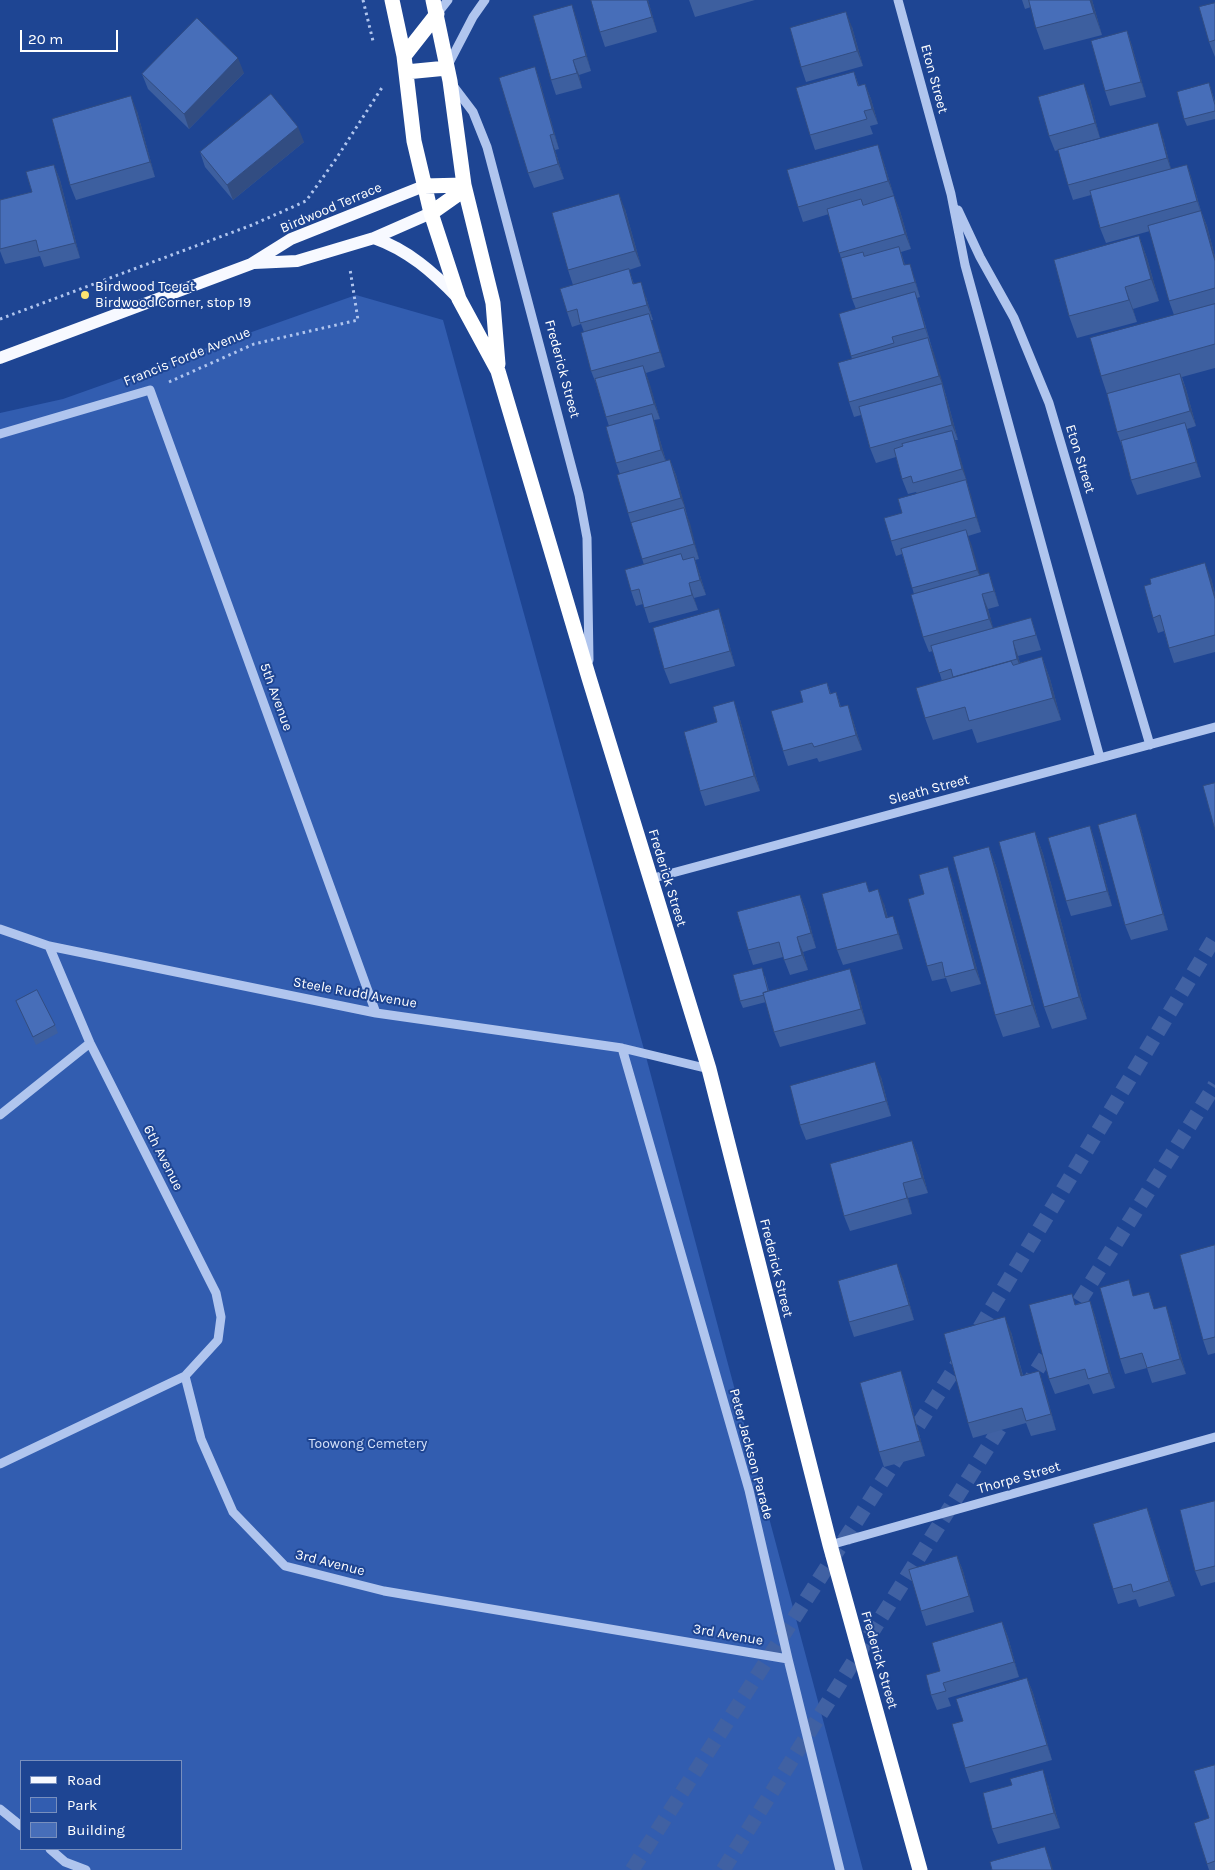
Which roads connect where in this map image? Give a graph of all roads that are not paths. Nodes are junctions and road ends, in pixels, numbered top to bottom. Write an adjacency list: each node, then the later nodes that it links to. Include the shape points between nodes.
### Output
1 (392, 0): 6 (highway, Frederick Street)
2 (448, 0): 5 (street)
3 (485, 0): 8 (street)
4 (898, 0): 11 (street, Eton Street)
5 (435, 7): 6 (highway); 8 (highway, Frederick Street)
6 (404, 56): 7 (highway, Frederick Street)
7 (406, 72): 8 (highway); 9 (highway, Frederick Street, via 414,141)
8 (448, 75): 10 (highway, Frederick Street); 20 (street, Frederick Street, via 474,112 487,147 581,502 587,538)
9 (424, 186): 10 (highway); 12 (highway, Frederick Street); 14 (main road, Birdwood Terrace, via 292,239)
10 (464, 187): 12 (highway); 17 (highway, Frederick Street, via 493,303)
11 (951, 194): 22 (street, Eton Street, via 980,258 1021,332 1049,403); 23 (street, Eton Street, via 965,265)
12 (431, 213): 13 (main road, Birdwood Terrace); 15 (highway, Frederick Street)
13 (374, 238): 14 (main road, Birdwood Terrace, via 297,261); 15 (main road, via 410,255)
14 (252, 264): 16 (main road, Birdwood Terrace)
15 (459, 299): 17 (highway, Frederick Street)
16 (0, 358)
17 (498, 371): 20 (highway, Frederick Street)
18 (150, 390): 19 (street, Francis Forde Avenue); 27 (street, 5th Avenue)
19 (0, 434)
20 (589, 678): 24 (highway, Frederick Street)
21 (1215, 727): 22 (street, Sleath Street)
22 (1150, 745): 23 (street, Sleath Street)
23 (1100, 758): 24 (street, Sleath Street)
24 (650, 879): 30 (highway, Frederick Street)
25 (0, 929): 26 (street, Steele Rudd Avenue)
26 (49, 946): 27 (street, Steele Rudd Avenue); 28 (street, 6th Avenue)
27 (376, 1013): 29 (street, Steele Rudd Avenue)
28 (90, 1043): 31 (street); 32 (street, 6th Avenue, via 216,1292 221,1317 218,1340)
29 (622, 1048): 30 (street, Steele Rudd Avenue); 36 (street, Peter Jackson Parade, via 749,1490)
30 (709, 1069): 35 (highway, Frederick Street)
31 (0, 1116)
32 (185, 1376): 34 (street); 36 (street, 3rd Avenue, via 201,1439 233,1512 286,1566 384,1591)
33 (1215, 1437): 35 (street, Thorpe Street)
34 (0, 1464)
35 (830, 1545): 44 (highway, Frederick Street)
36 (788, 1659): 43 (street, Peter Jackson Parade)
37 (0, 1809): 38 (street)
38 (20, 1825)
39 (51, 1850): 40 (street)
40 (66, 1862): 41 (street); 42 (street)
41 (71, 1870)
42 (86, 1870)
43 (840, 1870)
44 (920, 1870)

